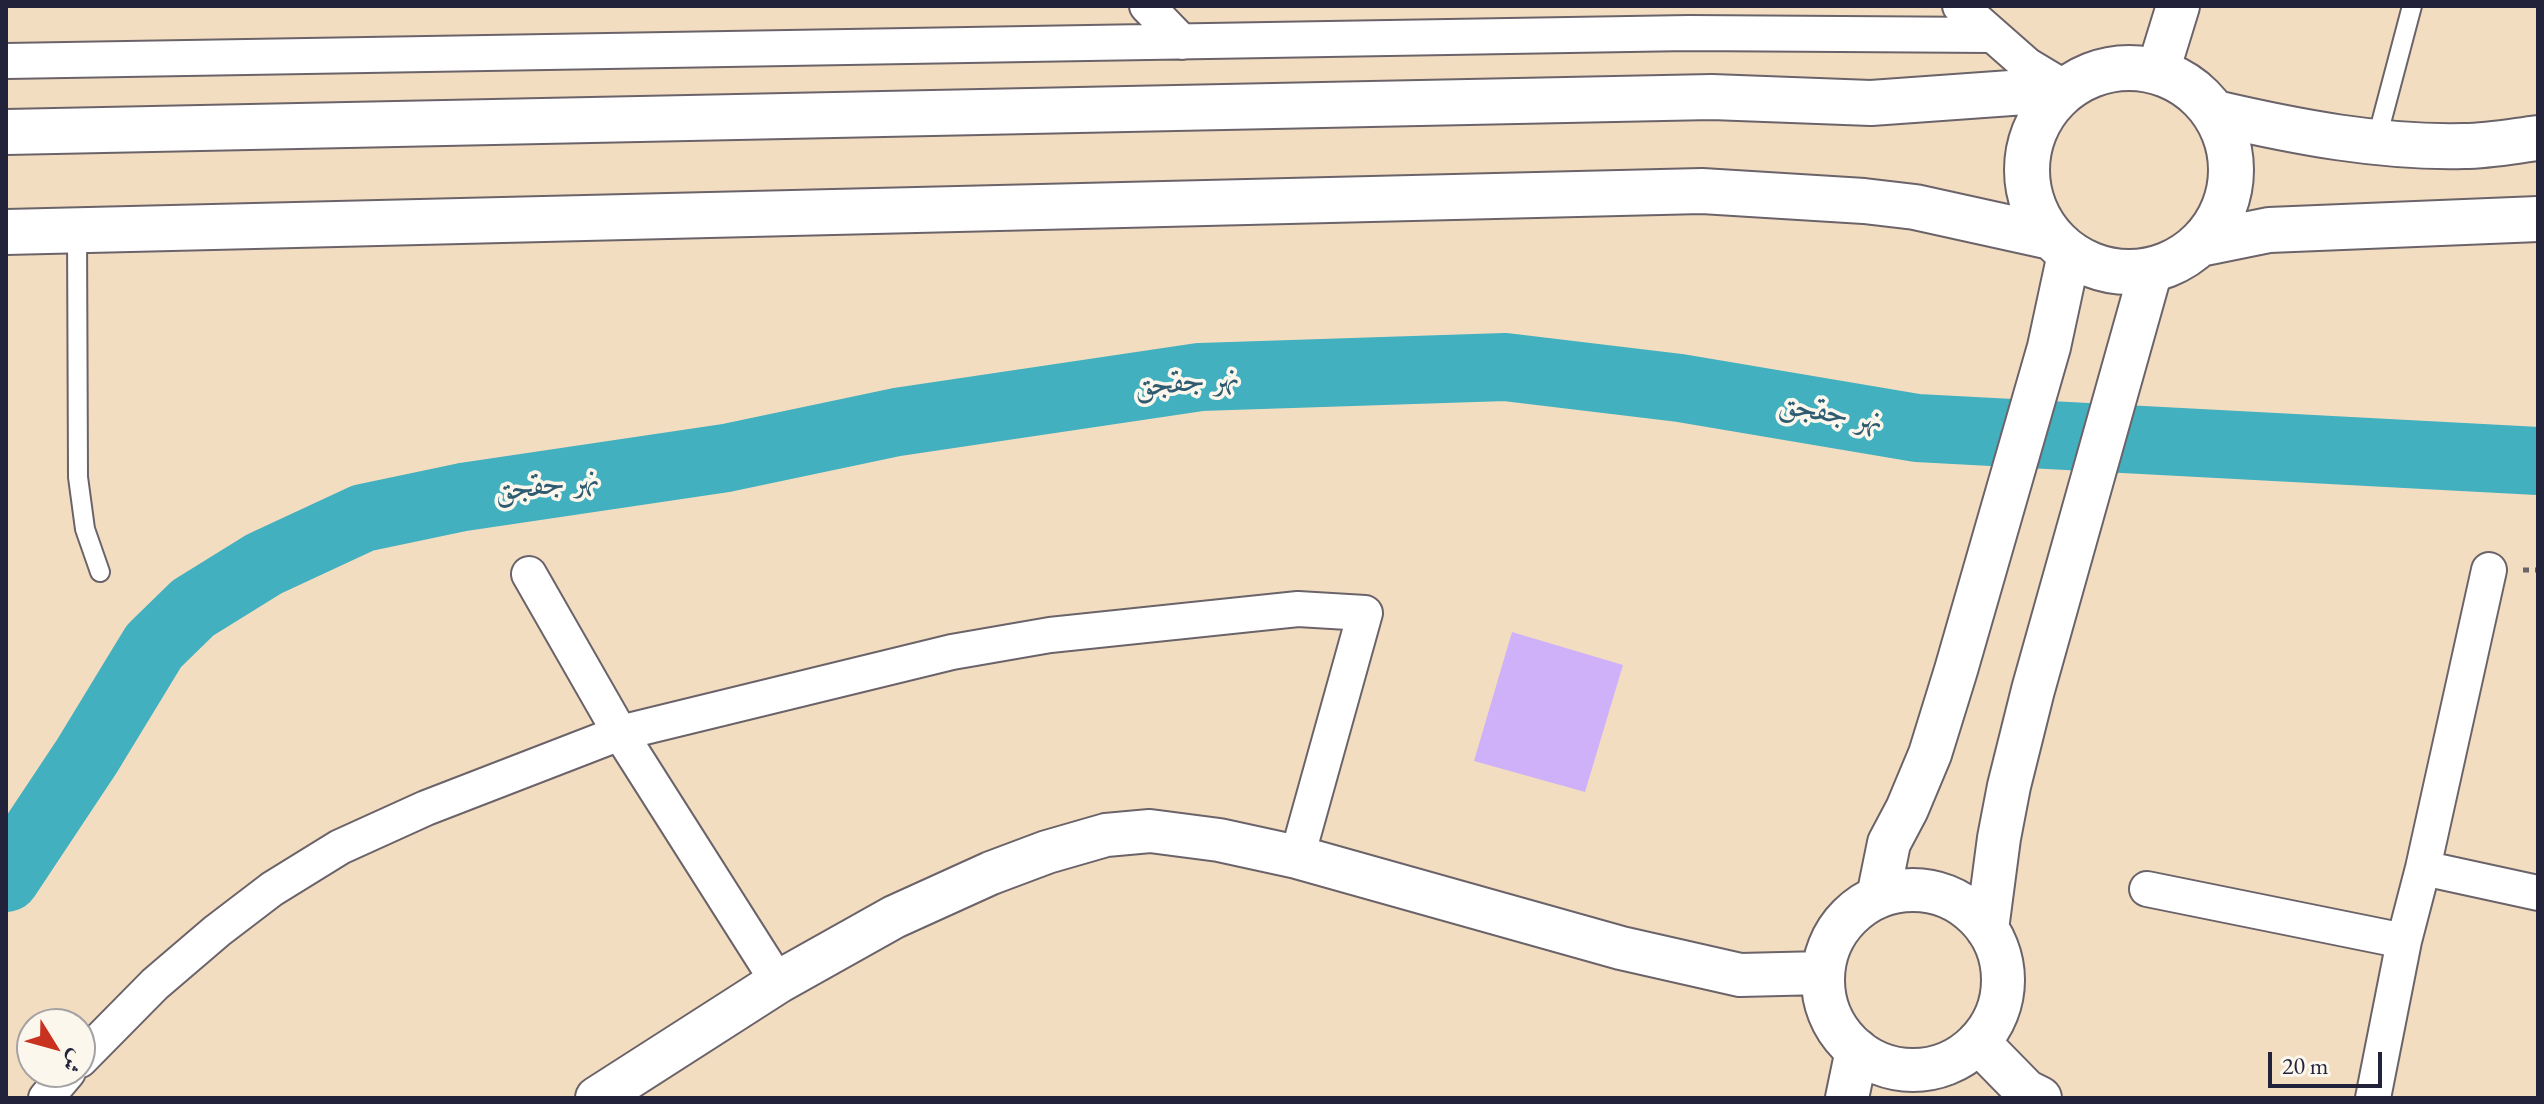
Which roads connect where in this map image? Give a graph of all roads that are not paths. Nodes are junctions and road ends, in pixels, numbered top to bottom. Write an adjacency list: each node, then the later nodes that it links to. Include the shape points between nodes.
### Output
1 (1147, 6): 8 (street)
2 (1661, 6): 6 (street)
3 (1960, 6): 7 (street)
4 (2178, 6): 10 (street)
5 (2412, 6): 15 (lane)
6 (1689, 33): 7 (street); 8 (street)
7 (1992, 35): 11 (street)
8 (1182, 42): 9 (street)
9 (6, 61)
10 (2158, 71): 11 (highway, via 2111,70); 12 (highway, via 2199,95)
11 (2067, 89): 13 (highway, via 1871,103 1712,97); 20 (highway, via 2038,125 2027,172 2038,217)
12 (2215, 113): 15 (highway); 19 (highway, via 2231,157 2231,181 2216,226)
13 (6, 132)
14 (2538, 138): 15 (highway, via 2465,146)
15 (2376, 142)
16 (2538, 219): 19 (highway, via 2269,230)
17 (77, 230): 18 (highway); 20 (highway, via 1702,191 1915,207); 23 (lane, via 78,477 85,529)
18 (6, 232)
19 (2200, 244): 21 (highway, via 2182,259)
20 (2060, 245): 21 (highway, via 2112,272); 30 (street, via 2049,347 1930,754 1889,843)
21 (2151, 270): 31 (street, via 2009,786)
22 (2489, 570): 27 (street)
23 (100, 572)
24 (529, 574): 25 (street)
25 (620, 733): 26 (street, via 952,652 1050,635 1298,609 1365,613); 34 (street); 36 (street, via 340,847 217,931)
26 (1297, 857): 33 (street, via 1687,964 1740,975); 34 (street, via 1150,831 1106,835 977,879 894,917)
27 (2423, 868): 29 (street); 32 (street)
28 (2147, 889): 32 (street)
29 (2538, 893)
30 (1878, 897): 31 (street, via 1902,890 1950,897); 33 (street, via 1840,927)
31 (1987, 929): 35 (street, via 1999,950 2003,975 1993,1022)
32 (2404, 941): 42 (street)
33 (1823, 973): 37 (street, via 1832,1021)
34 (778, 982): 39 (street)
35 (1978, 1042): 38 (street); 41 (street, via 2026,1091)
36 (96, 1044)
37 (1857, 1050): 38 (street); 40 (street)
38 (1930, 1082)
39 (597, 1098)
40 (1847, 1098)
41 (2040, 1098)
42 (2373, 1098)

